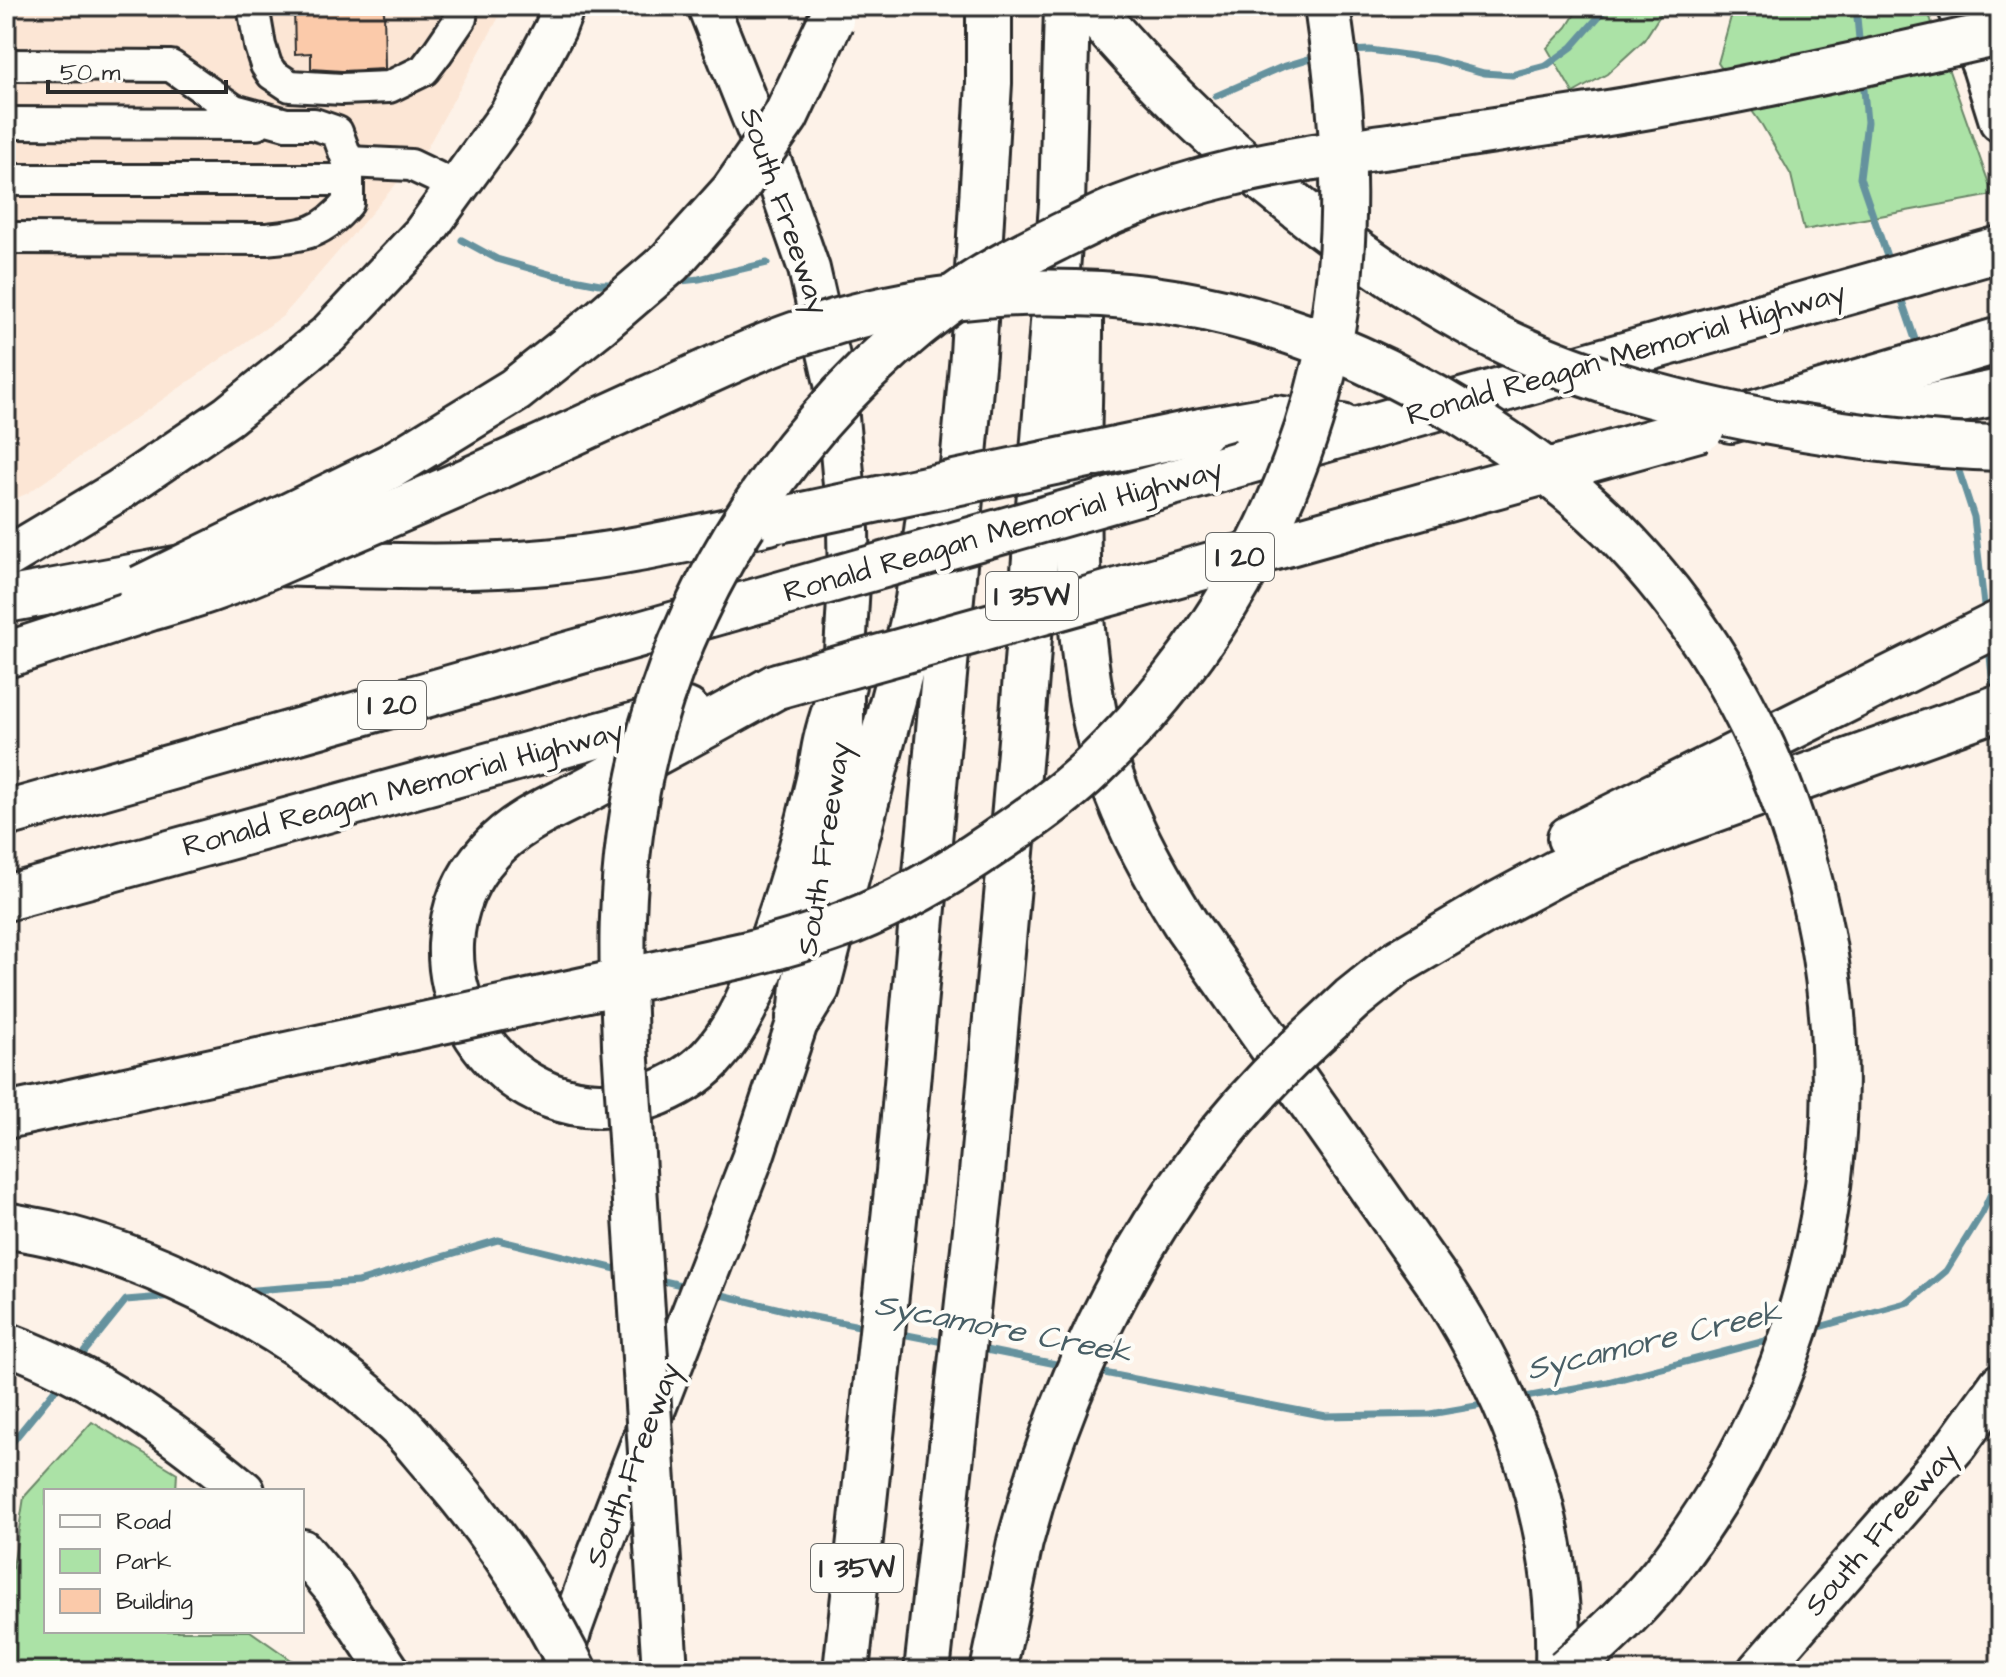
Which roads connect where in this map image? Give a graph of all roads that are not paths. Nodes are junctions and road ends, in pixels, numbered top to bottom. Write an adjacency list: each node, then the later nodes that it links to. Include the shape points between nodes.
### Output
1 (253, 6): 2 (lane, via 260,46 272,74 290,86 342,89 389,87 424,70 461,18)
2 (462, 6)
3 (564, 6): 18 (main road, via 510,114)
4 (708, 6): 32 (main road, South Freeway, via 794,224 828,346 848,530)
5 (989, 6): 23 (highway, I 35W)
6 (1067, 6): 19 (highway, I 35W)
7 (1089, 6): 27 (highway, bridge, via 1174,99 1326,230 1412,290 1510,344 1603,380 1741,416 1894,442)
8 (1327, 6): 39 (highway, bridge, via 1341,121 1342,203 1338,290 1318,391 1297,457 1241,579 1164,689 1092,768 1029,819 951,871 875,911 807,938)
9 (1958, 6): 13 (main road)
10 (834, 13): 31 (highway, bridge, via 786,116 733,192 670,262 515,390 391,466)
11 (2000, 33): 48 (highway, bridge, via 1698,98 1277,163 1156,196 1050,241 972,285 861,376 794,453 723,555 683,638 652,727 625,872 625,1045)
12 (6, 65): 15 (lane, via 171,66 234,110)
13 (1997, 111)
14 (6, 123): 15 (lane)
15 (286, 124): 16 (lane, via 314,124 337,132)
16 (348, 171): 17 (lane); 18 (lane, via 411,165); 20 (lane, via 348,203 327,225 304,235)
17 (6, 180)
18 (457, 187): 28 (main road, via 423,234 328,335 228,416)
19 (1062, 205): 50 (highway, I 35W, via 981,1185); 52 (highway, via 1080,267 1081,627 1111,774 1135,834 1187,926 1399,1224 1457,1310 1497,1383 1537,1492 1557,1613)
20 (6, 238)
21 (2000, 249): 26 (highway, Ronald Reagan Memorial Highway / I 20, bridge)
22 (2000, 340): 25 (highway, Ronald Reagan Memorial Highway / I 20, bridge)
23 (973, 355): 38 (highway, via 945,400 909,639 817,988); 49 (highway, I 35W, via 899,1172)
24 (2000, 392): 25 (highway, bridge, via 1853,422)
25 (1702, 428): 33 (highway, Ronald Reagan Memorial Highway / I 20, bridge)
26 (1361, 429): 29 (highway, bridge, via 1275,418 635,551 459,566 245,563 182,568); 35 (highway, Ronald Reagan Memorial Highway / I 20, bridge)
27 (2000, 448)
28 (6, 558)
29 (6, 600)
30 (2000, 623): 37 (highway, via 1510,871 1449,913)
31 (6, 654): 53 (highway, bridge, via 223,585 769,344 902,306 1072,292 1213,309 1349,353 1480,425 1560,482 1626,543 1677,604 1728,680 1789,810 1820,925 1834,1022 1835,1110 1826,1205 1809,1285 1786,1356 1734,1466 1670,1566 1618,1625)
32 (843, 685): 33 (highway, via 782,913 737,1020 710,1060 676,1084 614,1105 570,1102 530,1086 480,1042 455,986 451,939 475,871 489,851 528,819); 38 (main road, South Freeway, via 843,752)
33 (777, 686): 36 (highway, Ronald Reagan Memorial Highway / I 20)
34 (2000, 707): 37 (highway, via 1603,852 1523,890)
35 (6, 814)
36 (6, 898)
37 (1397, 963): 51 (highway, bridge, via 1327,1021 1260,1088 1160,1216 1122,1279 1060,1412 1020,1542)
38 (799, 1017): 46 (main road, South Freeway, bridge, via 752,1159 589,1580)
39 (6, 1116)
40 (6, 1225): 47 (highway, bridge, via 99,1247 177,1277 327,1365 403,1429 474,1511 510,1560)
41 (6, 1343): 43 (main road, via 122,1399)
42 (2000, 1384): 54 (main road, South Freeway, via 1956,1445)
43 (241, 1489)
44 (304, 1552): 45 (main road)
45 (389, 1671)
46 (560, 1671)
47 (574, 1671)
48 (665, 1671)
49 (846, 1671)
50 (927, 1671)
51 (993, 1671)
52 (1558, 1671)
53 (1567, 1671)
54 (1758, 1671)

